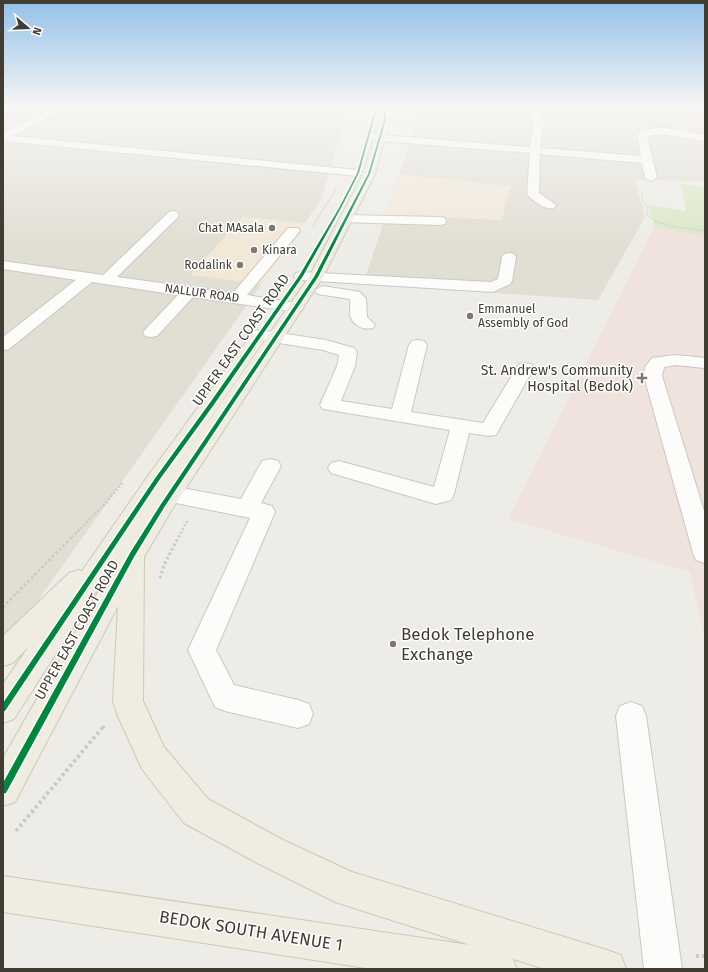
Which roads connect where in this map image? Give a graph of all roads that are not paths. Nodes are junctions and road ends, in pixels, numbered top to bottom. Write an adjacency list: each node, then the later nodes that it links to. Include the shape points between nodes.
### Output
1 (128, 154): 8 (street)
2 (167, 154): 10 (street)
3 (366, 154): 10 (main road, UPPER EAST COAST ROAD)
4 (372, 154): 14 (main road, UPPER EAST COAST ROAD, via 369,174)
5 (535, 154): 12 (street, via 533,194)
6 (583, 154): 9 (street)
7 (645, 154): 9 (street)
8 (120, 160)
9 (646, 160): 11 (street)
10 (358, 173): 21 (main road, UPPER EAST COAST ROAD)
11 (651, 178)
12 (550, 205)
13 (173, 215): 20 (street)
14 (346, 219): 15 (street); 21 (main road, UPPER EAST COAST ROAD)
15 (440, 221)
16 (293, 231): 23 (street)
17 (509, 257): 21 (street, via 505,281 494,287)
18 (3, 265): 19 (street, NALLUR ROAD)
19 (89, 277): 20 (street, NALLUR ROAD); 28 (street)
20 (107, 279): 22 (street, NALLUR ROAD)
21 (308, 281): 24 (main road, UPPER EAST COAST ROAD); 25 (street, via 356,295 359,318)
22 (189, 292): 23 (street, NALLUR ROAD); 26 (street)
23 (236, 299): 24 (street, NALLUR ROAD)
24 (289, 306): 27 (main road, UPPER EAST COAST ROAD)
25 (367, 325)
26 (151, 332)
27 (268, 336): 32 (street, via 326,345 348,352 346,366 330,405); 36 (main road, UPPER EAST COAST ROAD)
28 (3, 345)
29 (418, 345): 32 (street)
30 (705, 363): 38 (street, via 675,360 658,362 654,367 654,376)
31 (525, 368): 33 (street, via 489,430)
32 (400, 416): 33 (street)
33 (461, 426): 35 (street, via 444,494 436,496)
34 (270, 466): 37 (street)
35 (339, 468)
36 (164, 486): 37 (street); 39 (main road, UPPER EAST COAST ROAD); 40 (main road, via 119,525 74,585); 41 (main road, UPPER EAST COAST ROAD)
37 (247, 509): 42 (street, via 264,512 264,515 202,650 225,697)
38 (705, 553)
39 (132, 555): 44 (main road, UPPER EAST COAST ROAD); 48 (main road, via 128,701 153,758 196,811 271,852 348,889)
40 (3, 654)
41 (3, 709)
42 (298, 714)
43 (631, 716): 46 (street)
44 (3, 790)
45 (3, 894): 47 (main road, BEDOK SOUTH AVENUE 1)
46 (663, 962)
47 (498, 969)
48 (607, 969)

